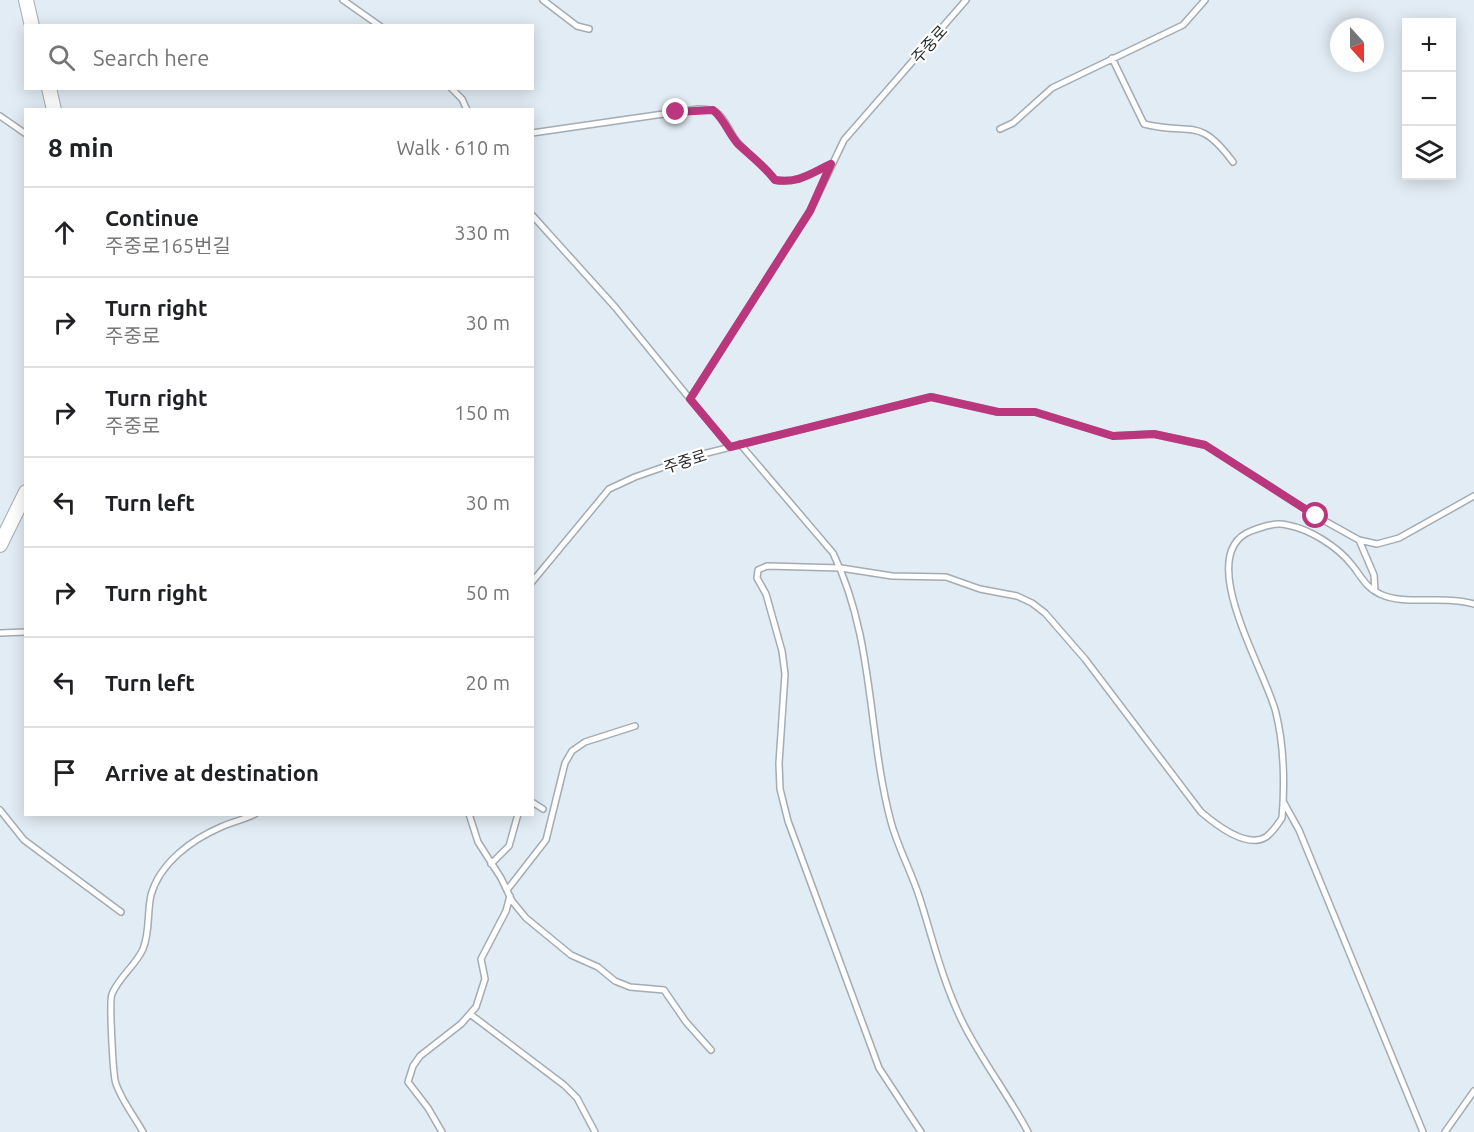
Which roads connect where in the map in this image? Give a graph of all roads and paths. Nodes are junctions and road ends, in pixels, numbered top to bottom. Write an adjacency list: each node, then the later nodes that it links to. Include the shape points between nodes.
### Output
1 (26, 0): 6 (street)
2 (343, 0): 7 (lane)
3 (543, 0): 8 (lane, via 577,26)
4 (966, 0): 19 (lane, 주중로, via 844,141)
5 (1205, 0): 9 (lane, via 1183,25)
6 (32, 24)
7 (377, 24)
8 (589, 29)
9 (1112, 58): 15 (lane, via 1052,88 1013,123); 18 (lane, via 1144,124 1170,130 1200,130 1218,142)
10 (49, 90): 12 (street)
11 (453, 90): 13 (lane)
12 (54, 108)
13 (466, 108)
14 (0, 116): 16 (lane)
15 (1000, 129)
16 (24, 133)
17 (534, 133): 19 (lane, via 713,110 724,120 729,133 775,180 789,183)
18 (1233, 162)
19 (831, 164): 21 (lane, 주중로, via 810,211)
20 (534, 217): 21 (lane)
21 (690, 399): 23 (lane, 주중로)
22 (740, 444): 23 (lane); 27 (lane, via 931,397 998,412 1035,412 1113,436 1154,434 1205,445); 29 (lane, via 833,553)
23 (730, 447): 30 (lane, 주중로, via 609,489)
24 (1474, 496): 27 (lane, via 1399,538 1377,544)
25 (24, 500): 26 (street)
26 (20, 515): 28 (street)
27 (1359, 540): 31 (lane, via 1374,575)
28 (0, 545)
29 (841, 568): 36 (lane, via 892,576 946,578 1032,603 1085,659 1189,799 1210,820 1246,839 1256,840 1266,837 1282,818); 52 (lane, via 767,566 758,570 775,619 785,674 780,789 833,949 879,1068); 53 (lane, via 864,647 880,778 927,931 961,1020)
30 (534, 580)
31 (1375, 591): 32 (lane, via 1389,598 1450,599); 36 (lane, via 1342,554 1288,525 1275,524 1248,533 1234,543 1228,559 1228,580 1276,713)
32 (1474, 604)
33 (24, 632): 34 (lane)
34 (0, 633)
35 (635, 726): 44 (lane, via 585,742 573,751 562,773 546,840)
36 (1283, 801): 54 (lane, via 1299,830)
37 (534, 803): 38 (lane)
38 (543, 809)
39 (0, 810): 45 (lane, via 24,840)
40 (249, 816): 49 (lane, via 203,837 161,871 151,897 142,952 110,996 113,1074)
41 (471, 816): 43 (lane, via 478,842)
42 (517, 816): 43 (lane, via 509,846)
43 (491, 864): 44 (lane)
44 (508, 893): 46 (lane, via 506,911 481,959 485,979); 47 (lane, via 526,918 571,955 630,987 664,990)
45 (121, 912)
46 (470, 1014): 50 (lane, via 420,1056 408,1082); 51 (lane, via 578,1098)
47 (711, 1050)
48 (1474, 1091): 55 (lane)
49 (143, 1132)
50 (442, 1132)
51 (595, 1132)
52 (921, 1132)
53 (1028, 1132)
54 (1423, 1132)
55 (1445, 1132)

